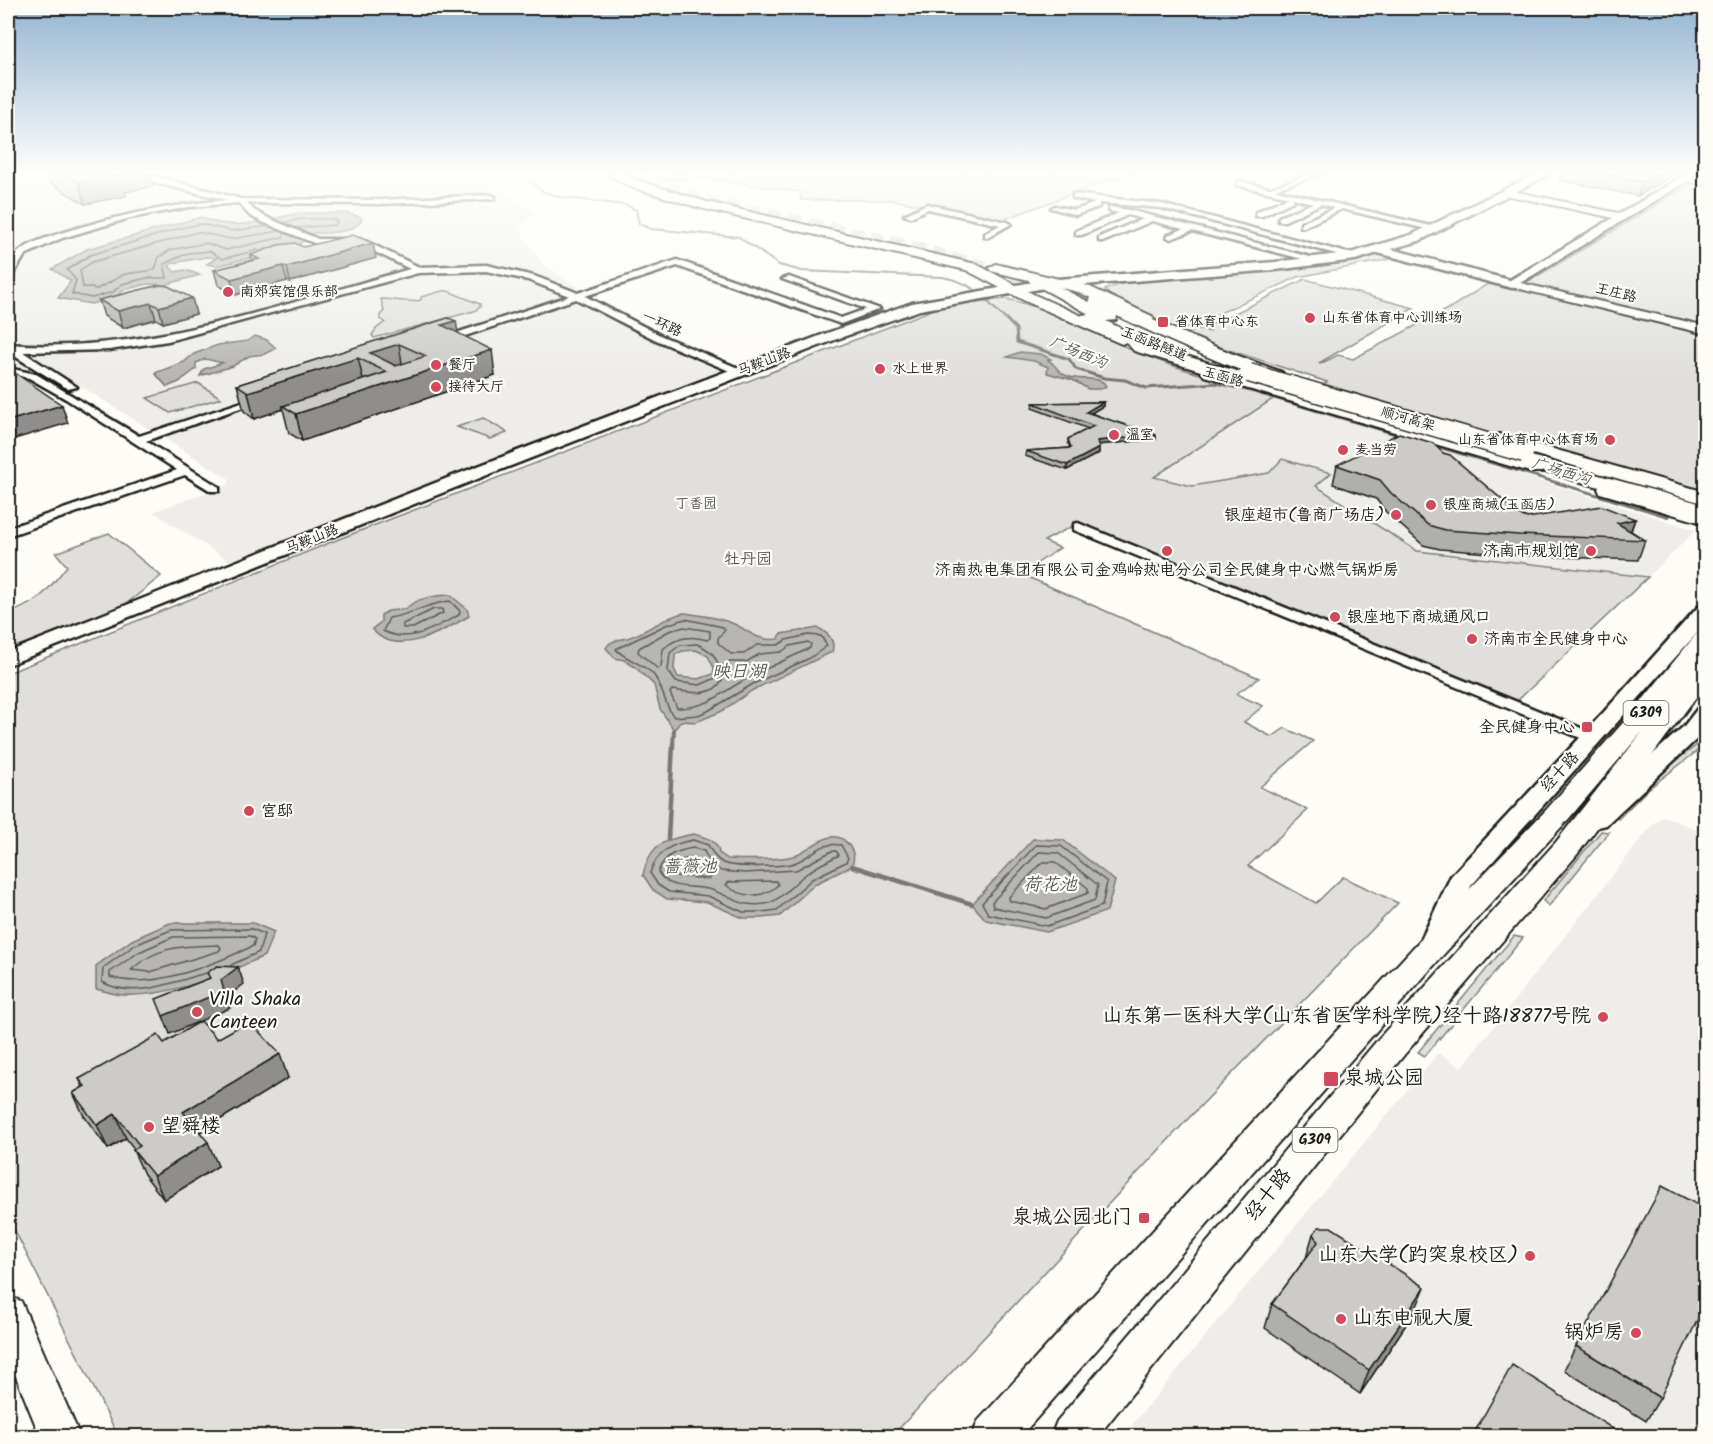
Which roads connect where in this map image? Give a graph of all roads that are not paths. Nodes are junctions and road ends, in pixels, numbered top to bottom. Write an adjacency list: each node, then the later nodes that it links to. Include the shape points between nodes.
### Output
1 (49, 240): 15 (street, via 22,253)
2 (315, 240): 14 (street, via 357,241)
3 (858, 240): 19 (main road, 玉函路, via 971,267)
4 (887, 240): 17 (main road, 玉函路)
5 (1228, 240): 10 (street)
6 (1237, 240): 13 (street)
7 (1294, 240): 12 (street)
8 (1405, 240): 11 (main road, 马鞍山路)
9 (1584, 240): 18 (main road)
10 (1214, 246)
11 (1380, 250): 12 (main road, 马鞍山路); 18 (main road, 王庄路)
12 (1355, 256): 13 (main road, 马鞍山路)
13 (1322, 261): 17 (main road, 马鞍山路)
14 (418, 270): 20 (street, 一环路, via 486,268 531,278); 24 (street, via 168,339 109,347)
15 (8, 276)
16 (786, 279): 20 (street, via 874,309 841,321 677,263)
17 (1048, 282): 19 (main road, 马鞍山路); 21 (highway); 29 (main road, 玉函路, via 1090,292 1203,345)
18 (1512, 284): 22 (street, 王庄路)
19 (1015, 289): 21 (main road, 玉函路); 27 (main road, 马鞍山路, via 929,303)
20 (576, 295): 23 (street); 27 (street, 一环路, via 659,338)
21 (1072, 303): 25 (main road, 玉函路); 25 (highway); 28 (highway, 玉函路隧道, via 1181,355); 29 (highway, via 1261,371)
22 (1706, 330)
23 (430, 344)
24 (8, 346): 33 (street, via 107,409)
25 (1143, 348): 28 (highway, via 1234,377); 32 (main road, 玉函路, via 1193,368)
26 (8, 370): 33 (street, via 32,376)
27 (739, 372): 45 (main road, 马鞍山路)
28 (1249, 376): 38 (highway, 顺河高架, bridge); 39 (highway, 顺河高架, via 1430,433)
29 (1315, 384): 31 (main road, 玉函路)
30 (272, 396): 34 (street)
31 (1384, 404): 32 (main road); 37 (main road, 玉函路)
32 (1365, 419): 40 (main road, 玉函路)
33 (121, 430): 34 (street)
34 (137, 440): 35 (street)
35 (186, 471): 36 (street); 42 (street)
36 (215, 489)
37 (1706, 498)
38 (1706, 505)
39 (1706, 511)
40 (1706, 518)
41 (1078, 527): 48 (street)
42 (8, 532)
43 (1705, 611): 48 (main road, 经十路)
44 (1706, 637): 50 (highway, 经十路 / G309, via 1556,816)
45 (8, 659)
46 (1706, 667): 49 (highway, 经十路 / G309)
47 (1706, 713): 49 (main road, 经十路, via 1692,731)
48 (1593, 738): 50 (main road, 经十路, via 1460,882)
49 (1566, 849): 54 (highway, 经十路 / G309, via 1392,1046)
50 (1433, 946): 53 (highway, 经十路 / G309)
51 (8, 1313): 52 (main road)
52 (60, 1437)
53 (993, 1437)
54 (1072, 1437)

